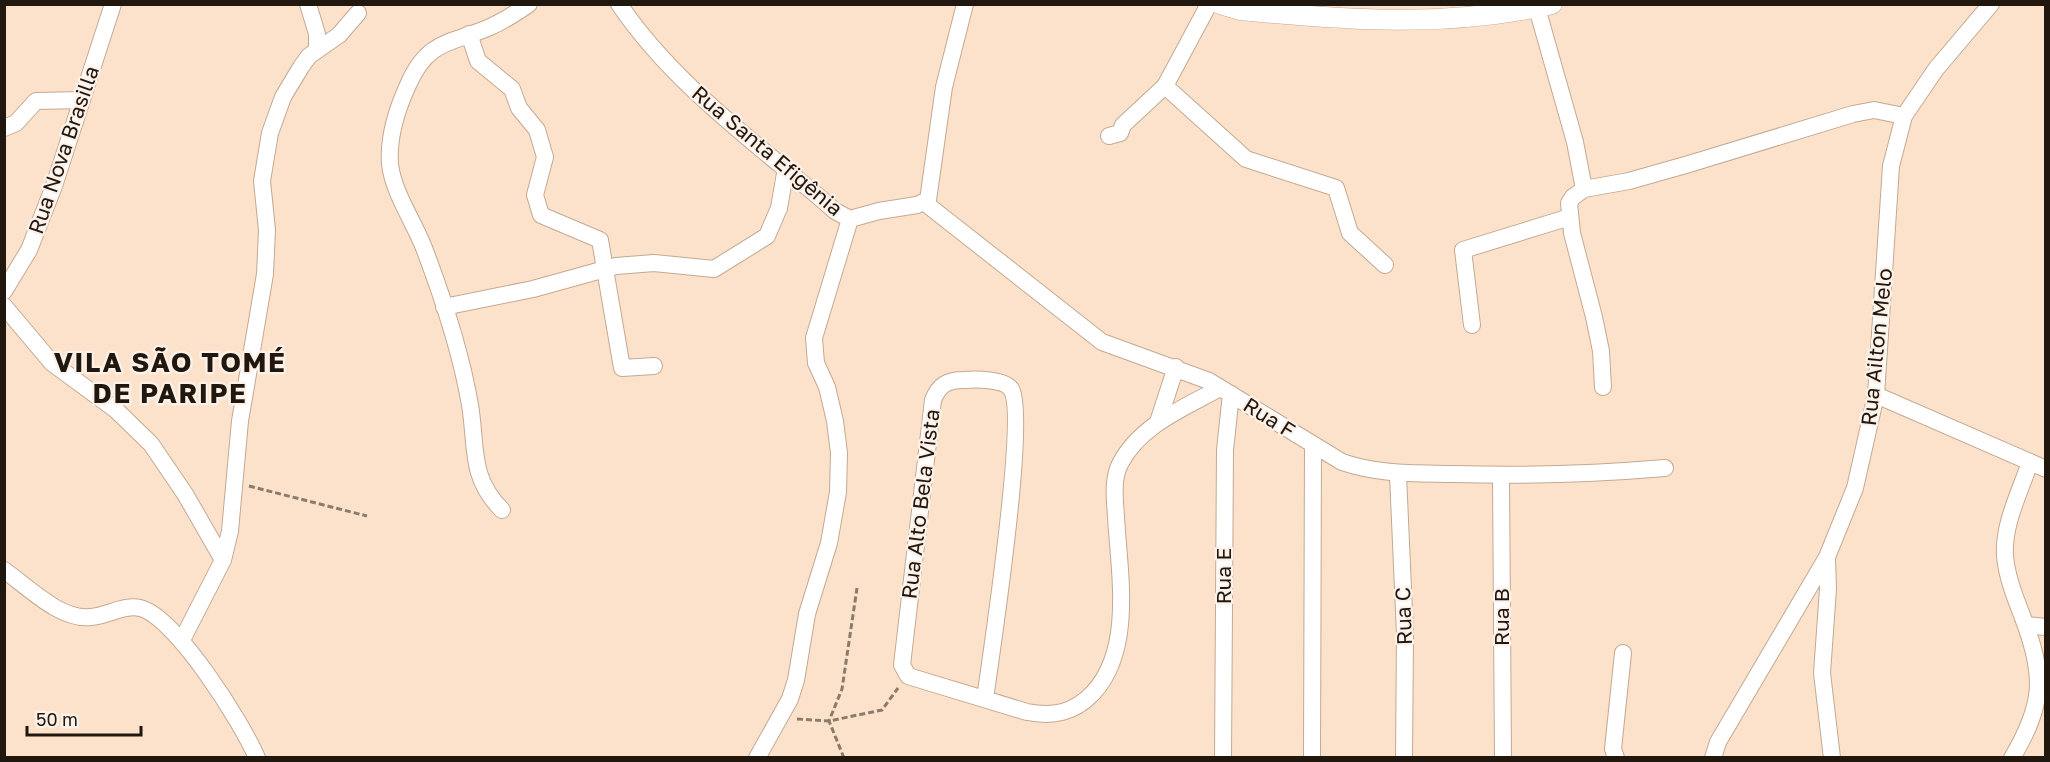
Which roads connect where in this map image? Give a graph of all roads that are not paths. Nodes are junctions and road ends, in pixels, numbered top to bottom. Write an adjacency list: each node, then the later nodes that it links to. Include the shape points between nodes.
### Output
1 (113, 4): 15 (street, Rua Nova Brasilla)
2 (308, 4): 13 (street)
3 (529, 4): 12 (street, via 488,28)
4 (619, 4): 19 (street, Rua Santa Efigênia, via 683,80)
5 (965, 4): 21 (street, via 944,87)
6 (1209, 4): 14 (street)
7 (1220, 4): 11 (main road, via 1240,10)
8 (1991, 4): 16 (street, Rua Ailton Melo, via 1936,69)
9 (1544, 6): 11 (main road, via 1448,19); 20 (street)
10 (358, 13): 13 (street, via 339,35)
11 (1374, 13)
12 (469, 34): 25 (street, via 478,61 512,89 519,108 537,130 545,157 535,195 541,215 600,240); 28 (street, via 440,44 420,64 400,106 390,148 396,183)
13 (317, 49): 43 (street, via 284,97 264,156 265,274 240,421 236,482)
14 (1165, 86): 18 (street, via 1123,125 1120,133); 24 (street, via 1246,159 1336,188 1350,233)
15 (82, 100): 17 (street, via 36,101 16,123); 26 (street, Rua Nova Brasilla, via 29,250)
16 (1904, 116): 20 (street, via 1874,110 1853,114 1689,164); 34 (street, Rua Ailton Melo, via 1891,166)
17 (4, 128)
18 (1109, 136)
19 (786, 168): 23 (street, Rua Santa Efigênia); 25 (street, via 779,208 766,236 714,269 654,263)
20 (1584, 189): 22 (street, via 1569,203)
21 (925, 203): 23 (street, Rua Santa Efigênia); 31 (street, Rua F, via 1102,342)
22 (1570, 217): 29 (street, via 1463,250); 32 (street, via 1601,351)
23 (850, 219): 51 (street, via 814,338 816,363 835,421 838,492 829,543 807,614 796,680)
24 (1385, 265)
25 (604, 269): 28 (street, via 496,298); 30 (street, via 622,368)
26 (4, 291)
27 (4, 306): 43 (street, via 52,363 116,410 151,444)
28 (444, 307): 41 (street, via 462,364 479,477 487,496)
29 (1472, 325)
30 (654, 366)
31 (1176, 367): 33 (street, Rua F); 35 (street)
32 (1603, 387)
33 (1225, 391): 35 (street); 36 (street, Rua F); 52 (street, Rua E)
34 (1876, 395): 37 (street); 42 (street, Rua Ailton Melo, via 1855,488)
35 (1158, 422): 49 (street, via 1131,448 1116,474 1119,624 1116,651 1106,674 1080,704 1047,716)
36 (1314, 446): 39 (street, Rua F, via 1342,462); 53 (street)
37 (2038, 466): 45 (street, via 2007,528 2005,554 2009,582)
38 (1665, 468): 40 (street, Rua F, via 1576,476)
39 (1398, 475): 40 (street, Rua F); 54 (street, Rua C, via 1405,634)
40 (1501, 476): 55 (street, Rua B)
41 (502, 510)
42 (1827, 557): 57 (street, Rua Ailton Melo, via 1718,742); 58 (street, via 1822,673)
43 (223, 560): 47 (street)
44 (4, 570): 47 (street, via 62,611 92,618 137,607 161,618)
45 (2026, 625): 46 (street); 59 (street, via 2036,657 2039,687 2031,721)
46 (2046, 627)
47 (182, 640): 50 (street)
48 (1623, 652): 56 (street, via 1613,749)
49 (985, 699): 49 (street, Rua Alto Bela Vista, via 908,676 902,664 933,400 941,385 950,380 1004,383 1013,392 1016,426)
50 (257, 758)
51 (758, 758)
52 (1223, 758)
53 (1312, 758)
54 (1404, 758)
55 (1503, 758)
56 (1616, 758)
57 (1713, 758)
58 (1832, 758)
59 (2012, 758)

